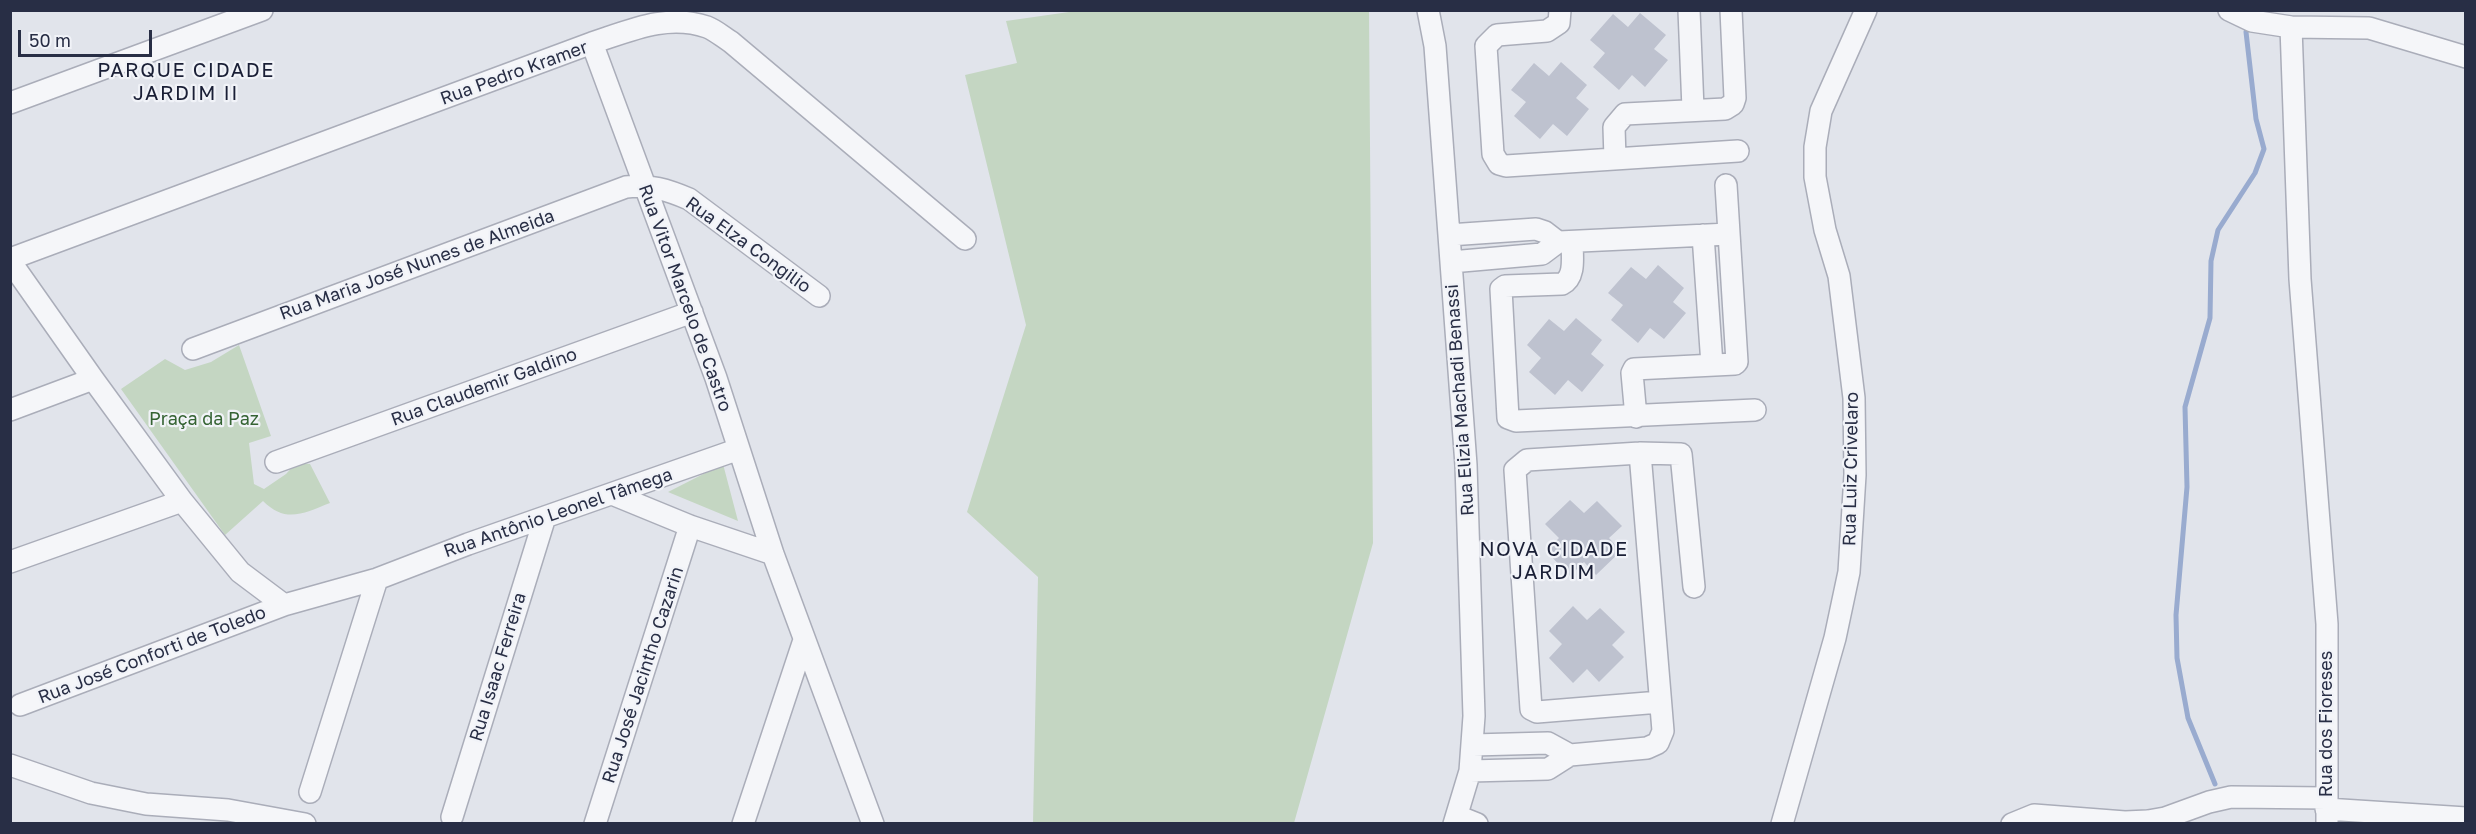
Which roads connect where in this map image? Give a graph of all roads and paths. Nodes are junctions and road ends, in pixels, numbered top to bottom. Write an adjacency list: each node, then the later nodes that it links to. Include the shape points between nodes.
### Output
1 (262, 10): 14 (street)
2 (1428, 10): 12 (street, Rua Elizia Machadi Benassi)
3 (1439, 10): 12 (street, Rua Elizia Machadi Benassi)
4 (1560, 10): 17 (street, via 1559,23 1552,30 1497,34 1486,46 1494,158 1506,166)
5 (1689, 10): 15 (street)
6 (1731, 10): 15 (street, via 1735,101 1725,109)
7 (1866, 10): 68 (street, Rua Luiz Crivelaro, via 1821,111 1815,147 1815,177 1839,276 1854,398 1855,475 1849,572 1835,638)
8 (2229, 10): 10 (street, via 2252,21)
9 (2374, 19): 10 (street); 13 (street)
10 (2291, 27): 59 (street, Rua dos Fioreses, via 2300,279 2327,624)
11 (592, 44): 18 (street, Rua Vitor Marcelo de Castro); 24 (street, Rua Pedro Kramer, via 650,24 686,22 708,27 731,42); 27 (street, Rua Pedro Kramer)
12 (1435, 46): 22 (street, Rua Elizia Machadi Benassi)
13 (2466, 57)
14 (10, 103)
15 (1693, 109): 17 (street, via 1625,114 1614,127)
16 (1738, 151): 17 (street)
17 (1615, 159)
18 (642, 185): 29 (street, Rua Elza Congilio, via 689,199); 30 (street, Rua Vitor Marcelo de Castro); 31 (street, Rua Maria José Nunes de Almeida, via 626,187)
19 (1726, 185): 21 (street)
20 (1511, 231): 22 (street); 25 (street, via 1542,231); 26 (street)
21 (1729, 234): 23 (street); 32 (street, via 1737,362)
22 (1449, 235): 28 (street, Rua Elizia Machadi Benassi)
23 (1703, 236): 25 (street); 32 (street)
24 (965, 239)
25 (1565, 242): 26 (street, via 1542,254); 36 (street, via 1571,274 1567,281 1504,286 1500,291 1507,416 1516,422)
26 (1512, 255): 28 (street)
27 (10, 260): 33 (street)
28 (1451, 262): 53 (street, Rua Elizia Machadi Benassi, via 1466,465)
29 (819, 296)
30 (692, 312): 37 (street, Rua Vitor Marcelo de Castro); 39 (street, Rua Claudemir Galdino)
31 (193, 349)
32 (1712, 365): 36 (street, via 1634,369)
33 (93, 379): 34 (street); 41 (street)
34 (10, 410)
35 (1755, 410): 36 (street)
36 (1636, 417)
37 (739, 449): 40 (street, Rua Antônio Leonel Tâmega); 44 (street, Rua Vitor Marcelo de Castro)
38 (1640, 453): 47 (street, via 1682,455); 50 (street); 50 (street, via 1527,460 1515,470 1530,706 1537,712)
39 (276, 462)
40 (612, 494): 42 (street, Rua Antônio Leonel Tâmega); 43 (street)
41 (182, 501): 45 (street); 48 (street, via 240,572)
42 (544, 517): 46 (street, Rua Antônio Leonel Tâmega); 60 (street, Rua Isaac Ferreira)
43 (690, 526): 44 (street); 64 (street, Rua José Jacintho Cazarin)
44 (773, 554): 49 (street, Rua Vitor Marcelo de Castro)
45 (10, 562)
46 (377, 579): 48 (street, Rua Antônio Leonel Tâmega); 58 (street)
47 (1694, 587)
48 (284, 605): 51 (street, Rua José Conforti de Toledo)
49 (804, 640): 65 (street); 66 (street, Rua Vitor Marcelo de Castro)
50 (1660, 702): 54 (street, via 1662,731 1653,747)
51 (20, 705)
52 (1523, 744): 53 (street); 54 (street, via 1548,742); 56 (street)
53 (1473, 745): 57 (street, Rua Elizia Machadi Benassi)
54 (1570, 755): 56 (street, via 1553,767)
55 (10, 765): 63 (street, via 91,793 146,804 228,810)
56 (1525, 770): 57 (street)
57 (1470, 771): 62 (street, Rua Elizia Machadi Benassi)
58 (310, 792)
59 (2326, 810): 61 (street); 69 (street, via 2231,797 2148,821 2034,815)
60 (452, 817)
61 (2466, 818)
62 (1456, 820): 67 (street)
63 (305, 824)
64 (595, 824)
65 (742, 824)
66 (873, 824)
67 (1477, 824)
68 (1782, 824)
69 (2012, 824)

